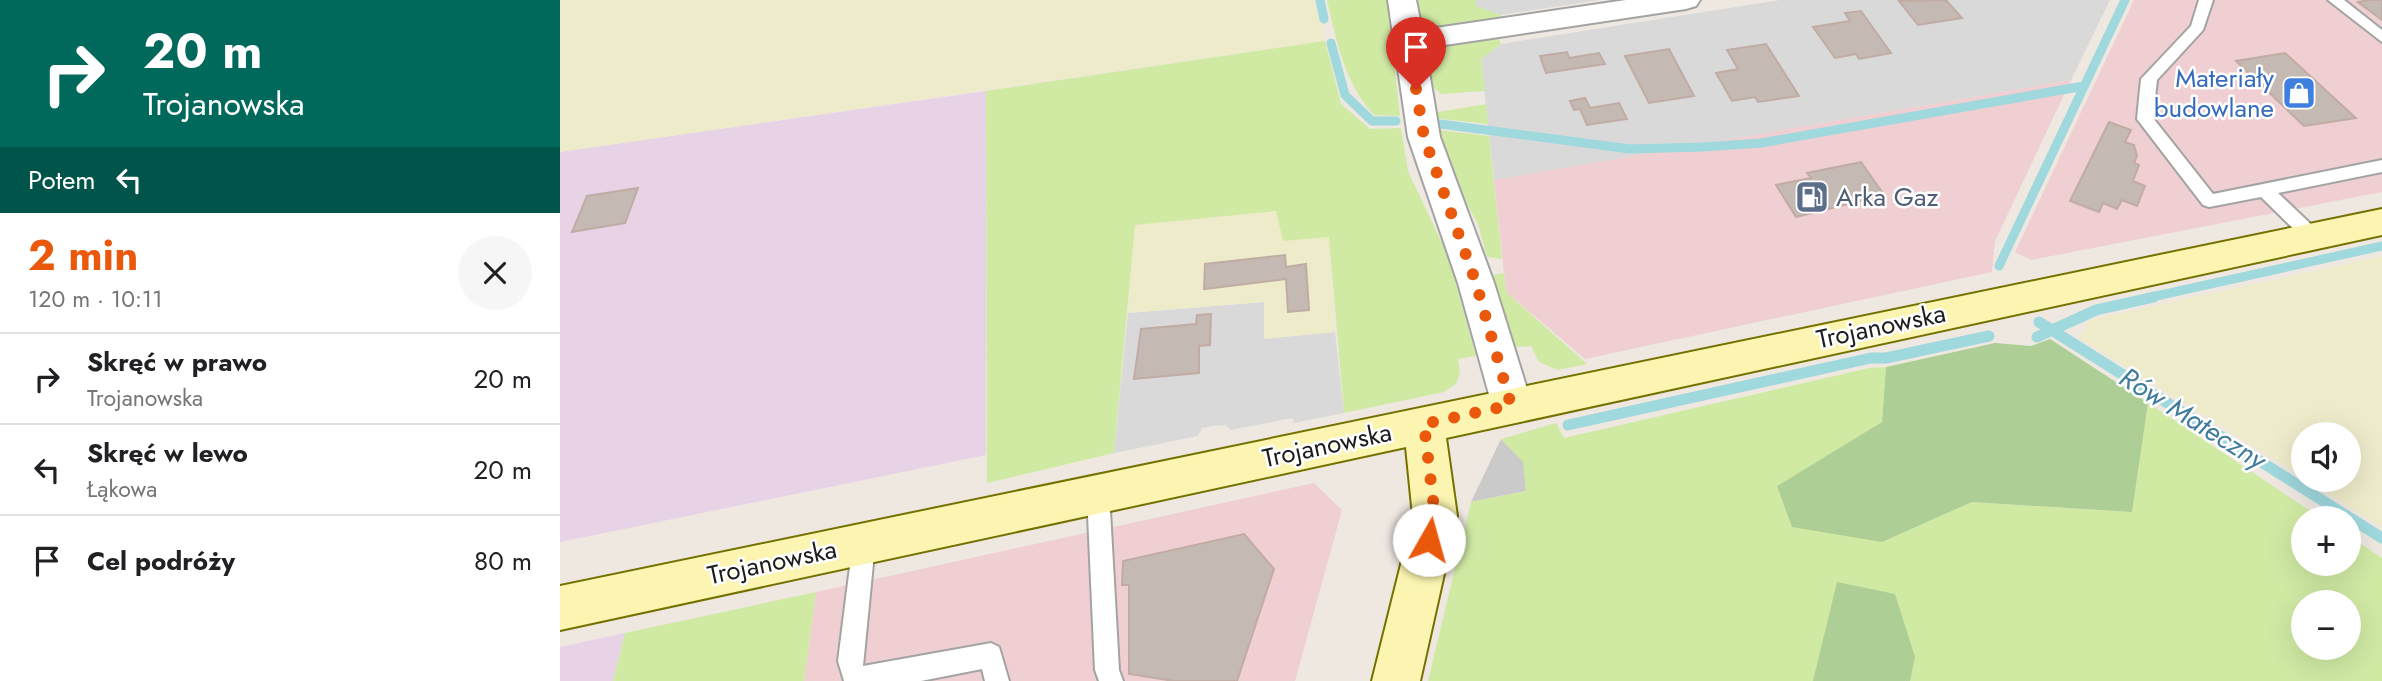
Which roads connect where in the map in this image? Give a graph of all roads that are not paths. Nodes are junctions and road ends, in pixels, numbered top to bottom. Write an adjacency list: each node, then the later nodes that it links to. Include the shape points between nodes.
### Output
1 (1402, 0): 6 (street)
2 (1686, 0): 6 (street)
3 (2206, 0): 8 (lane, via 2198,27 2149,79 2145,119 2209,201)
4 (2335, 0): 5 (lane)
5 (2382, 37)
6 (1409, 41): 11 (street, via 1424,137 1476,283)
7 (2382, 166): 8 (lane)
8 (2264, 190): 10 (lane)
9 (2382, 222): 10 (street, Trojanowska)
10 (2312, 236): 11 (street, Trojanowska)
11 (1511, 405): 12 (street, Trojanowska)
12 (1424, 424): 13 (street, Trojanowska); 18 (street, via 1435,516)
13 (1098, 493): 14 (street, Trojanowska); 17 (lane)
14 (864, 543): 15 (street, Trojanowska); 16 (lane, via 850,661 855,678 876,678 991,655)
15 (560, 608)
16 (998, 681)
17 (1111, 681)
18 (1396, 681)

